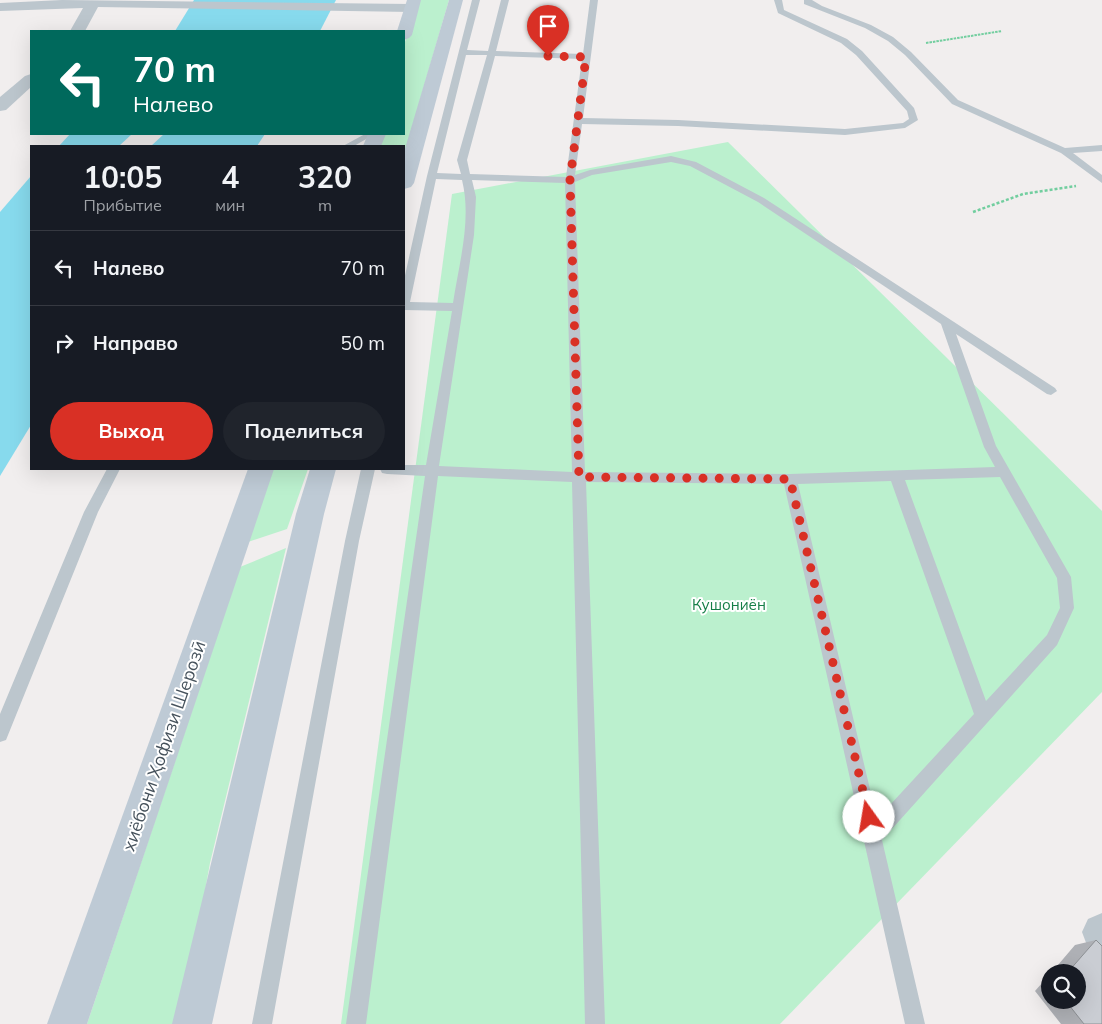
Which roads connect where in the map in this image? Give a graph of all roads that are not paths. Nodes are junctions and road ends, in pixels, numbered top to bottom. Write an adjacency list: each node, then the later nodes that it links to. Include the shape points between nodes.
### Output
1 (456, 0): 24 (main road)
2 (476, 0): 12 (lane)
3 (505, 0): 13 (lane)
4 (594, 0): 14 (lane)
5 (778, 0): 17 (lane, via 781,11 844,41 858,53 911,110 914,120 904,125 845,132)
6 (808, 0): 21 (lane, via 825,11 876,29 902,48 955,102)
7 (94, 1): 8 (street, via 351,7); 9 (street); 10 (street)
8 (413, 4): 11 (main road)
9 (0, 7)
10 (79, 30)
11 (405, 32)
12 (462, 52): 13 (lane); 22 (lane)
13 (490, 54): 14 (lane); 23 (lane, via 464,150)
14 (586, 57): 17 (lane)
15 (30, 81): 16 (street)
16 (0, 106)
17 (578, 121): 25 (lane)
18 (369, 135): 19 (lane)
19 (350, 145)
20 (1102, 148): 21 (lane)
21 (1064, 151): 26 (lane)
22 (432, 176): 23 (lane); 27 (lane)
23 (465, 178): 25 (lane); 29 (lane, via 471,197 469,235)
24 (405, 179)
25 (570, 180): 30 (lane, via 590,173 671,159 693,164 760,200); 40 (lane)
26 (1102, 180)
27 (405, 300)
28 (405, 305): 29 (lane)
29 (457, 307): 37 (lane)
30 (946, 322): 31 (lane); 38 (lane, via 990,447)
31 (1051, 391)
32 (405, 469): 37 (lane)
33 (112, 470): 43 (lane, via 91,512)
34 (262, 470): 45 (main road, хиёбони Ҳофизи Шерозӣ)
35 (323, 470): 46 (main road)
36 (368, 470): 47 (lane)
37 (432, 470): 40 (lane); 48 (lane)
38 (1003, 472): 39 (lane); 42 (lane, via 1064,577 1067,608 1052,640)
39 (896, 475): 41 (lane); 42 (lane)
40 (579, 477): 41 (lane); 49 (lane)
41 (790, 479): 44 (lane)
42 (982, 716): 44 (lane)
43 (0, 734)
44 (873, 836): 50 (lane)
45 (67, 1024)
46 (192, 1024)
47 (262, 1024)
48 (356, 1024)
49 (596, 1024)
50 (916, 1024)

